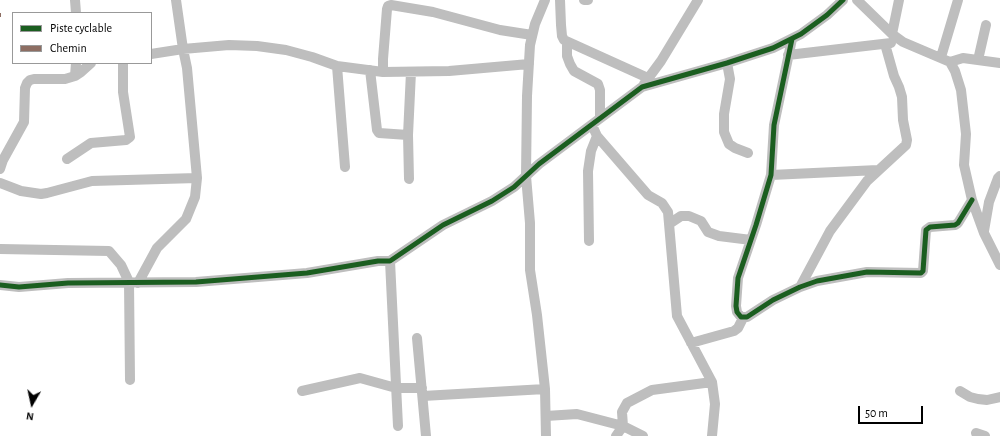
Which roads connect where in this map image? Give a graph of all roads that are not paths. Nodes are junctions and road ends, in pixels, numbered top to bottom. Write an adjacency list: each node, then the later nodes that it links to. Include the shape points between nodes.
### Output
1 (75, 0): 12 (street)
2 (176, 0): 20 (street)
3 (560, 0): 17 (street, via 562,36)
4 (584, 0): 5 (street)
5 (588, 0)
6 (698, 0): 36 (street, via 676,39)
7 (843, 0): 16 (street, via 827,15)
8 (857, 0): 14 (street)
9 (899, 0): 14 (street)
10 (958, 0): 23 (street)
11 (542, 1): 15 (street)
12 (76, 12)
13 (986, 25): 24 (street)
14 (892, 34): 18 (street)
15 (532, 35): 30 (street); 33 (street, via 391,5 387,9)
16 (792, 39): 22 (street); 25 (street)
17 (567, 42): 36 (street); 38 (street, via 566,56 574,70 598,84 600,90)
18 (903, 42): 19 (street); 23 (street)
19 (885, 44): 22 (street); 45 (street, via 902,97 907,140 904,148)
20 (183, 49): 21 (street); 31 (street, via 229,45 264,47 286,50); 49 (street)
21 (152, 54)
22 (788, 55): 46 (street, via 774,125)
23 (946, 59): 24 (street); 52 (street, via 955,71 961,90 966,134 964,165)
24 (978, 60): 26 (street)
25 (727, 63): 37 (street); 41 (street, via 730,79 724,114 724,132 729,144)
26 (1000, 63)
27 (76, 64): 35 (street)
28 (90, 64): 35 (street)
29 (123, 64): 42 (street, via 123,92 130,137 126,140 91,143)
30 (529, 64): 34 (street, via 471,70); 47 (street, via 526,96)
31 (337, 66): 32 (street); 43 (street)
32 (370, 70): 33 (street); 39 (street, via 377,130 380,133)
33 (383, 72): 34 (street)
34 (411, 72): 39 (street)
35 (75, 76): 44 (street, via 65,79 30,80 27,83 24,122)
36 (648, 78): 37 (street)
37 (642, 87): 38 (street)
38 (596, 121): 40 (street); 47 (street)
39 (408, 135): 50 (street)
40 (597, 136): 53 (street, via 648,195 662,203 668,212); 56 (street, via 588,170)
41 (748, 153)
42 (67, 159)
43 (345, 167)
44 (0, 169)
45 (878, 170): 46 (street); 62 (street, via 830,231)
46 (771, 174): 55 (street)
47 (526, 176): 58 (street, via 492,201 443,224); 69 (street, via 530,270)
48 (1000, 176): 54 (street, via 989,202)
49 (197, 178): 51 (street, via 97,180 41,194 21,191); 60 (street, via 195,197 186,219 157,248)
50 (409, 179)
51 (0, 183)
52 (972, 200): 54 (street); 62 (street, via 955,225 930,227 926,230 921,273 867,272)
53 (668, 224): 55 (street, via 681,216 689,216 701,220 708,232 718,236); 65 (street, via 677,316)
54 (984, 233): 59 (street)
55 (751, 240): 63 (street, via 740,268 736,296 737,312)
56 (590, 241)
57 (0, 249): 60 (street, via 109,251)
58 (390, 261): 60 (street, via 261,277 196,282); 68 (street)
59 (1000, 265)
60 (133, 282): 61 (street); 66 (street)
61 (0, 285)
62 (800, 286): 63 (street)
63 (743, 318): 65 (street, via 734,331)
64 (417, 338): 72 (street)
65 (691, 343): 67 (street)
66 (130, 380)
67 (712, 382): 76 (street, via 652,390 627,402 622,412); 81 (street, via 715,404)
68 (396, 388): 70 (street, via 360,378); 72 (street); 75 (street)
69 (545, 389): 72 (street); 74 (street)
70 (302, 391)
71 (960, 391): 73 (street, via 978,399)
72 (423, 392): 77 (street)
73 (1000, 397)
74 (546, 416): 76 (street, via 577,414); 78 (street)
75 (398, 426)
76 (623, 426): 79 (street); 80 (street)
77 (426, 436)
78 (546, 436)
79 (616, 436)
80 (643, 436)
81 (712, 436)

